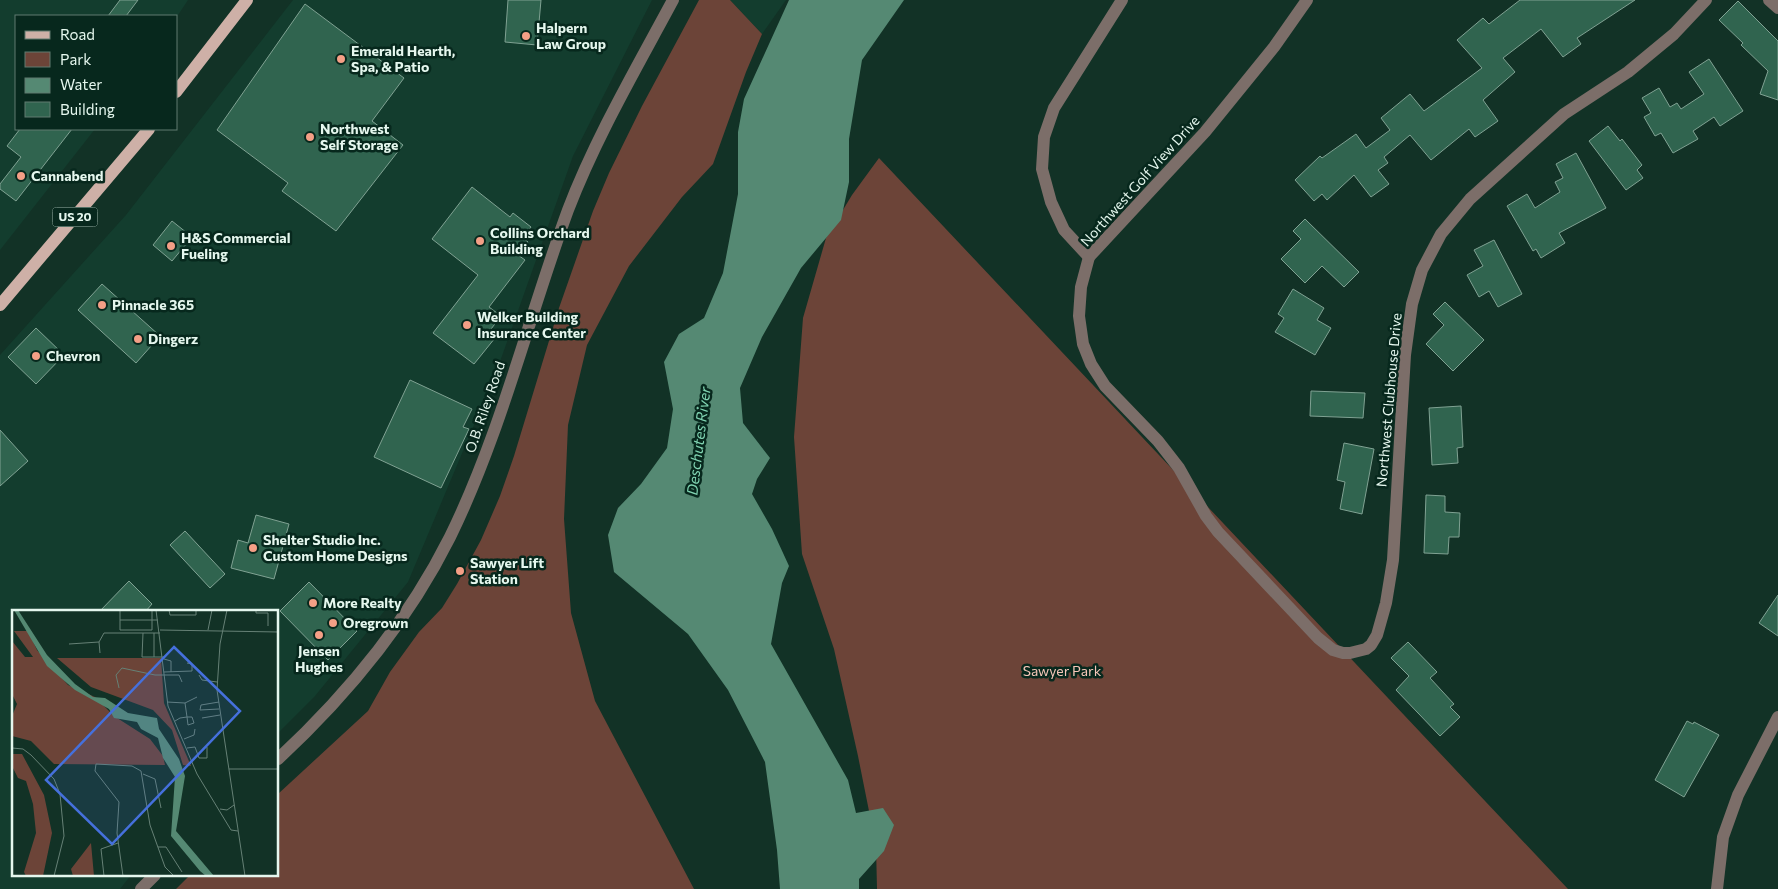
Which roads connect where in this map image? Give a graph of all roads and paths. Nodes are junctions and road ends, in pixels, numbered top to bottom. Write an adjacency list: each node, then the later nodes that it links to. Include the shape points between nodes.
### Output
1 (247, 0): 8 (main road)
2 (673, 0): 14 (street, O.B. Riley Road, via 607,124 569,209 488,447 450,537 405,614 381,647 342,696)
3 (1122, 0): 10 (street, via 1054,108 1044,137 1042,169 1051,202 1064,230)
4 (1306, 0): 10 (street, Northwest Golf View Drive, via 1274,47 1205,132)
5 (1706, 0): 12 (street, Northwest Clubhouse Drive, via 1674,34 1628,72 1564,114 1470,199 1441,234 1422,270 1412,304 1405,355 1393,560 1386,603 1371,645 1343,653 1333,650 1318,638 1218,532)
6 (1769, 0): 7 (street)
7 (1778, 8)
8 (178, 89)
9 (148, 130): 11 (main road, US 20)
10 (1089, 257): 12 (street, Northwest Golf View Drive, via 1081,288 1079,316 1083,344 1091,364 1106,386)
11 (0, 305)
12 (1179, 468)
13 (1778, 717): 17 (street, via 1738,796 1724,837)
14 (279, 758)
15 (154, 876): 16 (street)
16 (141, 889)
17 (1717, 889)

